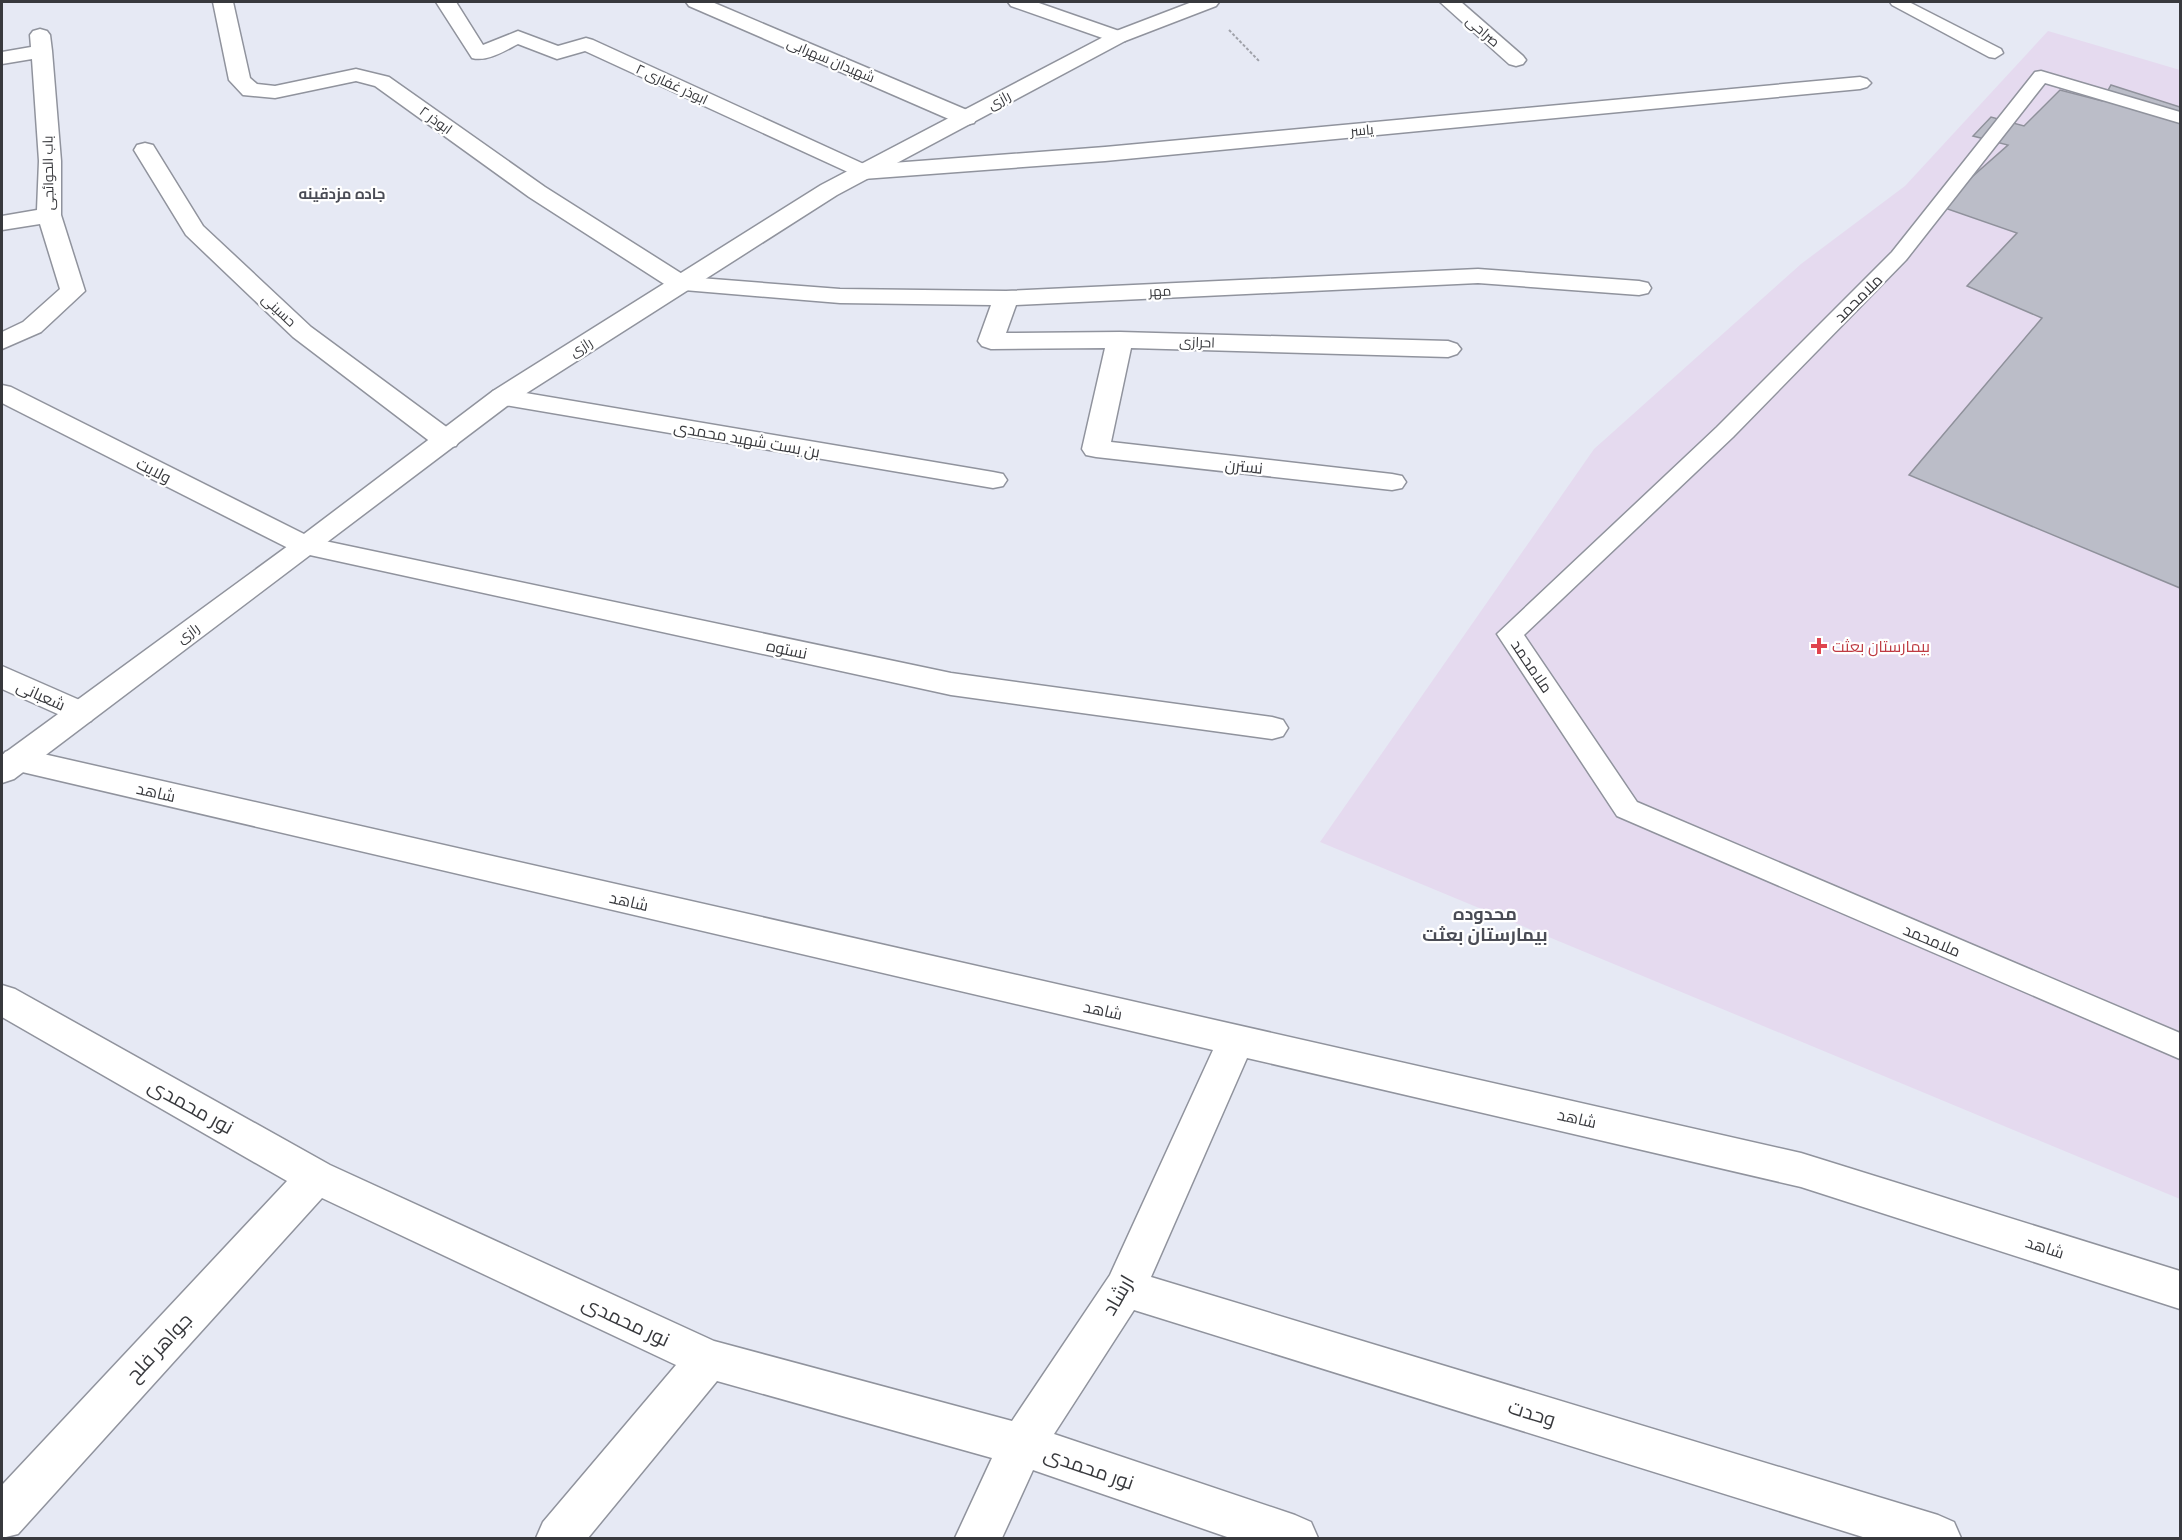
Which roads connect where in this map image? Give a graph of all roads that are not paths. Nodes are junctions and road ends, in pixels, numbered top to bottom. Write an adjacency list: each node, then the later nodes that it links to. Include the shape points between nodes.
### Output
1 (223, 2): 19 (street, ابوذر ۲, via 240,80 252,90 275,92 356,75 382,81 537,192)
2 (446, 2): 16 (street, ابوذر غفاری ۲, via 479,54 518,37 557,53 586,44)
3 (696, 2): 13 (street, شهیدان سهرابی)
4 (1018, 2): 8 (street)
5 (1209, 2): 8 (street, رازی)
6 (1450, 2): 11 (street, صراحی)
7 (1898, 2): 9 (lane)
8 (1118, 37): 13 (street, رازی)
9 (1995, 53)
10 (2, 58): 17 (street, باب الحوائجی, via 41,43 50,161)
11 (1516, 60)
12 (1860, 83): 16 (street, یاسر, via 1117,153)
13 (966, 118): 16 (street, رازی)
14 (2181, 118): 37 (lane, ملامحمد, via 2041,76 1899,256 1725,432 1510,634 1628,808)
15 (145, 150): 27 (street, حسینی, via 194,230 302,332)
16 (863, 172): 19 (street, رازی)
17 (48, 214): 18 (street); 23 (street, باب الحوائجی, via 73,291 32,327)
18 (2, 223)
19 (681, 284): 21 (street, مهر, via 840,296); 26 (street, رازی)
20 (1640, 288): 21 (street, مهر, via 1478,276)
21 (1006, 298): 22 (street, احرازی, via 991,341)
22 (1120, 339): 24 (street, احرازی); 29 (street, نسترن, via 1096,449)
23 (2, 341)
24 (1448, 349)
25 (2, 393): 30 (street, ولایت)
26 (502, 397): 27 (street, رازی); 28 (street, بن بست شهید محمدی)
27 (446, 440): 30 (street, رازی)
28 (993, 480)
29 (1392, 482)
30 (306, 546): 32 (street, رازی); 33 (street, نستوه, via 951,684)
31 (2, 677): 32 (street, شعبانی)
32 (80, 712): 34 (street, رازی)
33 (1272, 728)
34 (9, 765): 36 (street, شاهد)
35 (2, 999): 38 (street, نور محمدی)
36 (1236, 1040): 39 (street, ارشاد); 40 (street, شاهد, via 1801,1170)
37 (2181, 1046)
38 (316, 1177): 41 (street, نور محمدی); 43 (street, جواهر فلح)
39 (1125, 1288): 42 (street, ارشاد); 47 (street, وحدت)
40 (2181, 1290)
41 (708, 1359): 42 (street, نور محمدی); 44 (street)
42 (1022, 1445): 45 (street, ارشاد); 46 (street, نور محمدی)
43 (2, 1518)
44 (560, 1538)
45 (978, 1539)
46 (1294, 1539)
47 (1938, 1539)

